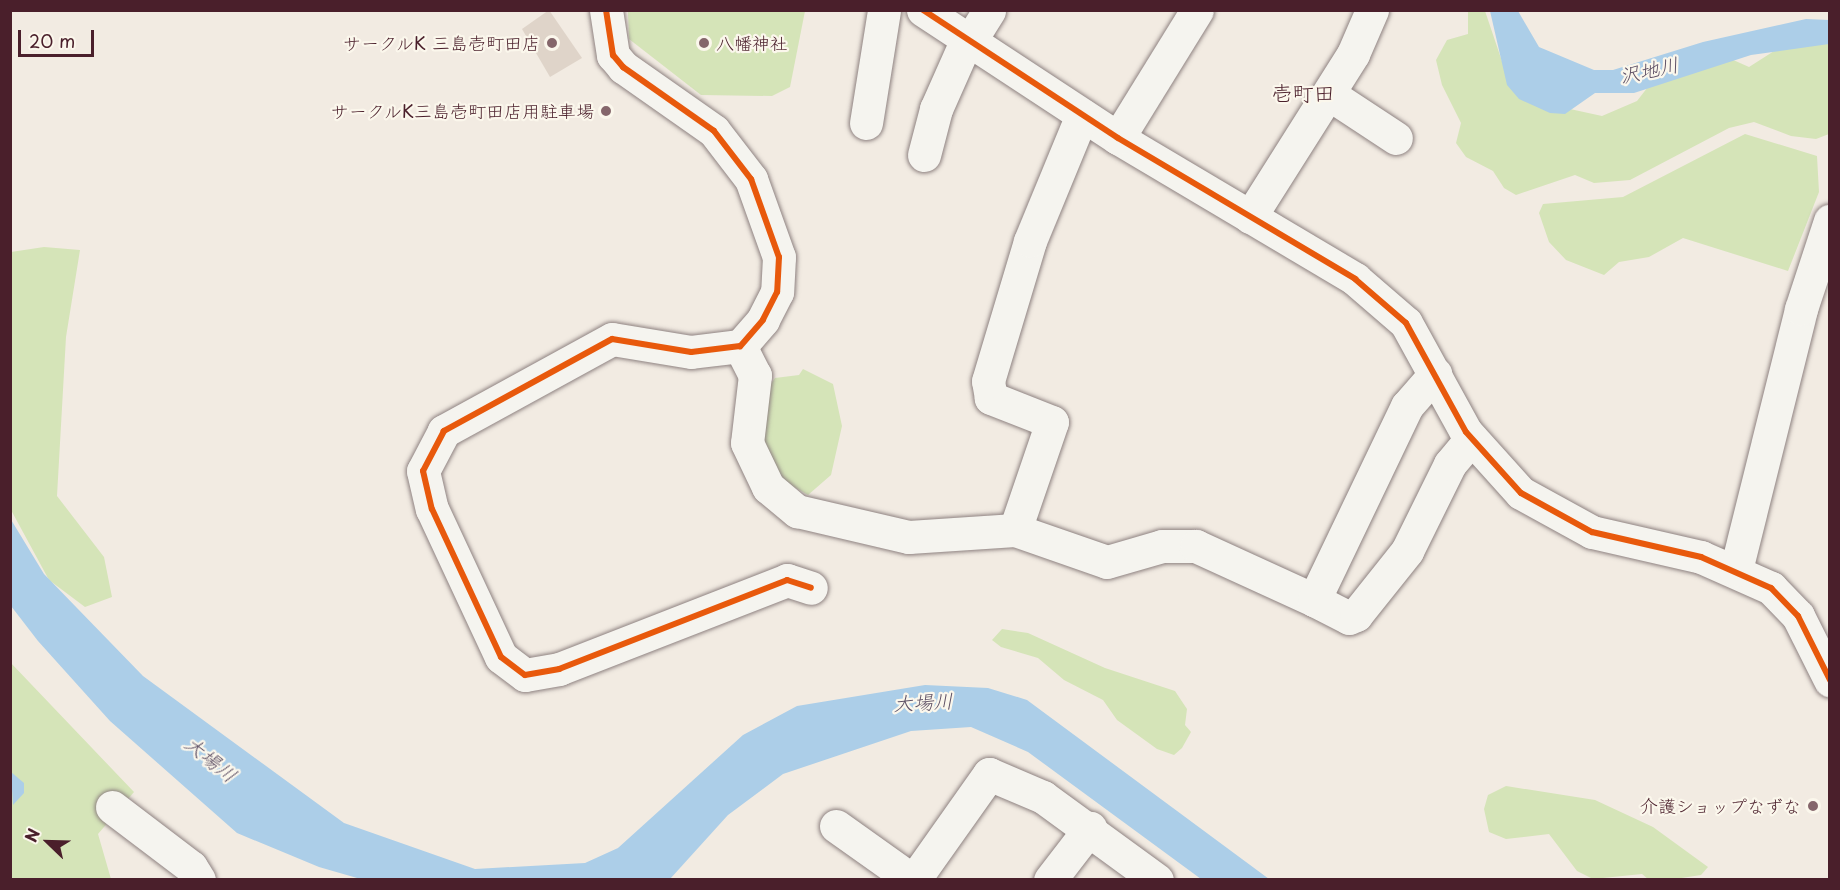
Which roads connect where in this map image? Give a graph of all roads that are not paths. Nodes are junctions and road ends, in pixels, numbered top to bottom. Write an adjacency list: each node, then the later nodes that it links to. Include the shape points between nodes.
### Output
1 (606, 10): 16 (street, via 618,61 732,149 762,204 781,271 771,306)
2 (884, 10): 10 (street)
3 (923, 10): 7 (street)
4 (989, 10): 7 (street)
5 (1197, 10): 11 (street)
6 (1372, 10): 8 (street)
7 (968, 40): 9 (street); 13 (street, via 936,109)
8 (1329, 94): 12 (street); 14 (street)
9 (1082, 115): 11 (street); 19 (street, via 1030,241 988,381 992,398 1052,422)
10 (866, 123)
11 (1118, 138): 14 (street)
12 (1396, 138)
13 (924, 155)
14 (1250, 217): 17 (street, via 1355,279 1387,306 1419,340)
15 (1830, 221): 20 (street, via 1801,309)
16 (740, 346): 19 (street, via 755,375 747,443 768,487 782,501 821,519 909,537); 21 (street, via 691,352 612,339 444,431 423,471 432,509 501,657 525,675 559,669 787,580)
17 (1435, 374): 18 (street); 22 (street, via 1407,406)
18 (1471, 439): 20 (street, via 1521,493 1557,516 1593,532); 22 (street, via 1450,464 1407,551 1356,615 1348,618)
19 (1015, 530): 22 (street, via 1107,562 1155,547 1196,546)
20 (1736, 570): 23 (street, via 1786,601)
21 (811, 588)
22 (1314, 600)
23 (1829, 672)
24 (112, 807): 27 (street, via 191,867)
25 (836, 826): 28 (street)
26 (1090, 828): 28 (street, via 1033,792 989,774); 29 (street); 30 (street)
27 (199, 879)
28 (913, 879)
29 (1050, 879)
30 (1157, 879)

